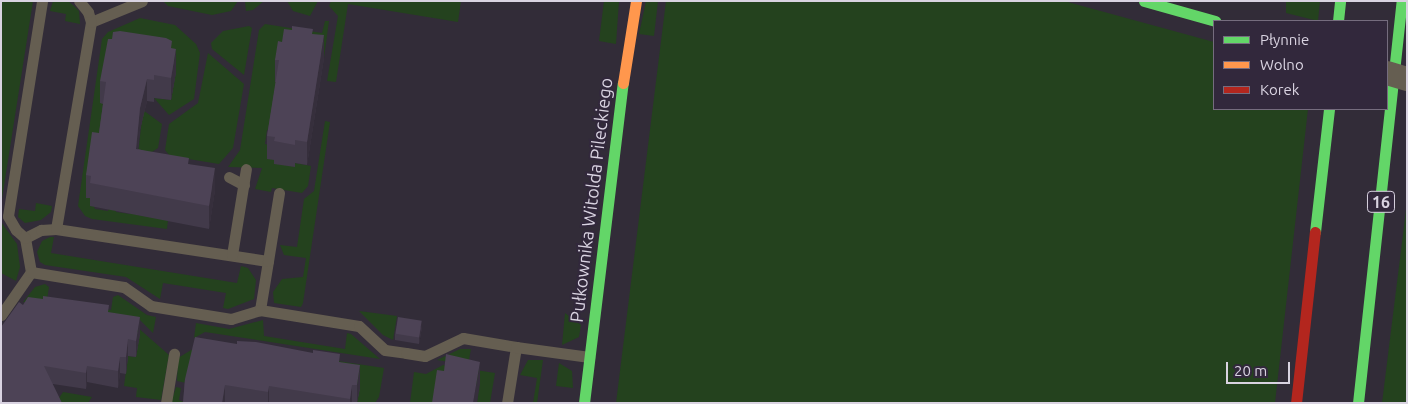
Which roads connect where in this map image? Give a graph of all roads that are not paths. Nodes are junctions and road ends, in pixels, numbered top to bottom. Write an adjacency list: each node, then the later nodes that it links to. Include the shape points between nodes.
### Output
1 (42, 1): 19 (lane, via 8,216)
2 (79, 1): 10 (lane)
3 (142, 1): 10 (lane)
4 (636, 1): 27 (main road, Pułkownika Witolda Pileckiego, via 628,38)
5 (1144, 1): 8 (main road)
6 (1340, 1): 9 (main road)
7 (1402, 1): 32 (main road, 16)
8 (1213, 20)
9 (1338, 20)
10 (91, 22): 18 (lane)
11 (1388, 73): 12 (street, bridge)
12 (1407, 79)
13 (1329, 110): 31 (main road)
14 (246, 169): 16 (lane)
15 (229, 177): 16 (lane)
16 (244, 185): 20 (lane)
17 (279, 193): 21 (lane)
18 (56, 229): 19 (lane, via 41,230); 20 (lane)
19 (25, 238): 22 (lane)
20 (232, 256): 21 (lane)
21 (268, 261): 23 (lane)
22 (32, 272): 23 (lane, via 124,287 151,306 231,319); 24 (lane)
23 (260, 310): 25 (lane, via 359,326 385,350 425,356 462,338)
24 (1, 315)
25 (516, 347): 27 (lane); 29 (lane)
26 (174, 354): 28 (lane)
27 (589, 357): 30 (main road, Pułkownika Witolda Pileckiego)
28 (166, 403)
29 (507, 403)
30 (584, 403)
31 (1296, 403)
32 (1358, 403)

